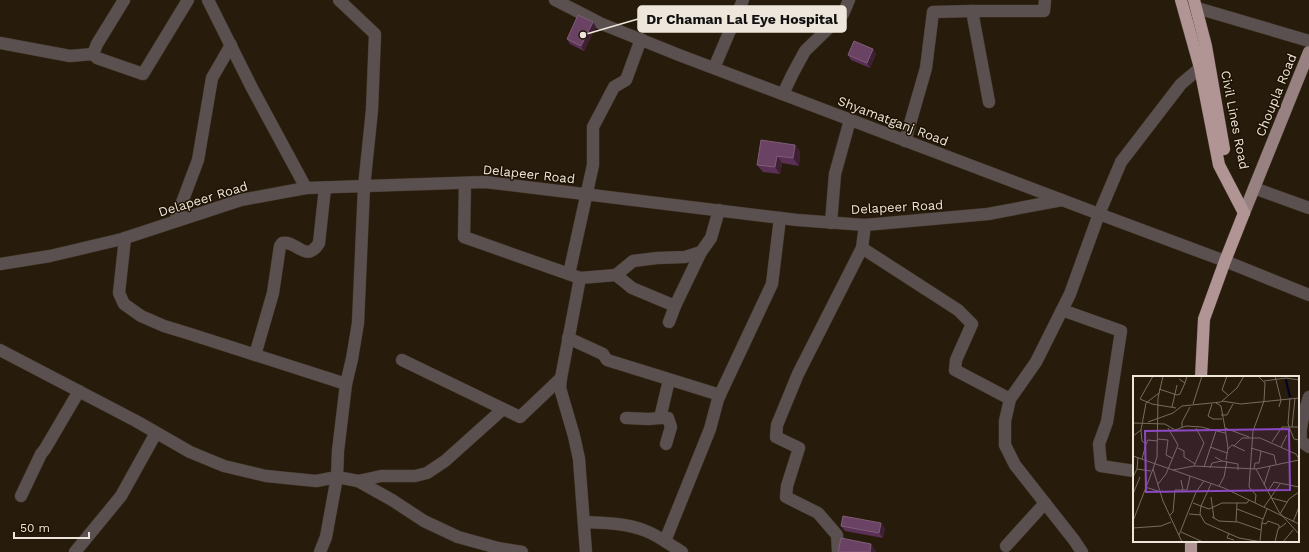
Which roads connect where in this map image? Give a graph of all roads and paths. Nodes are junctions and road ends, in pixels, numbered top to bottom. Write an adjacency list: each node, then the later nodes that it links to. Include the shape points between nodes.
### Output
1 (124, 0): 17 (street)
2 (188, 0): 17 (street, via 143,74)
3 (208, 0): 15 (street)
4 (339, 0): 25 (street, via 375,34 372,110)
5 (555, 0): 12 (street, Shyamatganj Road, via 602,24)
6 (743, 0): 18 (street)
7 (849, 0): 20 (street, via 843,14 806,51)
8 (1045, 0): 11 (street, via 1044,11)
9 (1181, 0): 19 (highway, Civil Lines Road)
10 (1196, 4): 13 (street); 33 (highway, Civil Lines Road, via 1226,162)
11 (972, 11): 21 (street); 23 (street, via 933,12 926,68)
12 (641, 39): 18 (street, Shyamatganj Road); 29 (street, via 626,80 614,87 593,127 593,165)
13 (1309, 41)
14 (0, 43): 17 (street, via 70,56)
15 (231, 45): 26 (street); 36 (street, via 212,78 198,160)
16 (1309, 52): 28 (main road, Choupla Road)
17 (93, 54)
18 (714, 68): 20 (street, Shyamatganj Road)
19 (1200, 68): 33 (highway, Civil Lines Road, via 1219,165); 34 (street, via 1181,84 1121,162)
20 (783, 94): 22 (street, Shyamatganj Road)
21 (989, 102)
22 (850, 120): 23 (street, Shyamatganj Road); 37 (street, via 835,174)
23 (905, 141): 30 (street, Shyamatganj Road)
24 (464, 183): 25 (street, Delapeer Road); 29 (street, Delapeer Road, via 485,182); 45 (street, via 464,236)
25 (364, 187): 27 (street, Delapeer Road); 57 (street, via 358,323)
26 (306, 188): 27 (street, Delapeer Road); 36 (street, Delapeer Road, via 241,200)
27 (325, 188): 52 (street, via 319,242 315,250 302,251 286,242 280,246 273,293)
28 (1254, 188): 31 (street); 33 (main road, Choupla Road)
29 (587, 194): 32 (street, Delapeer Road); 45 (street)
30 (1062, 200): 34 (street, Shyamatganj Road); 38 (street, Delapeer Road, via 988,214)
31 (1309, 208)
32 (719, 210): 35 (street, Delapeer Road); 41 (street, via 711,238)
33 (1244, 213): 42 (highway, Choupla Road)
34 (1099, 214): 42 (street, Shyamatganj Road); 48 (street)
35 (780, 218): 37 (street, Delapeer Road); 59 (street, via 772,284)
36 (175, 222): 39 (street, Delapeer Road)
37 (831, 223): 38 (street, Delapeer Road)
38 (865, 225): 40 (street)
39 (125, 238): 43 (street, Delapeer Road, via 50,256); 52 (street, via 118,293 124,304 141,316 164,326)
40 (862, 248): 61 (street, via 958,310 972,324 956,360 955,370); 81 (street, via 798,374 777,425 776,437 799,448 786,497 818,513 837,535)
41 (701, 252): 44 (street, via 685,257 634,261); 47 (street)
42 (1225, 260): 46 (street, Shyamatganj Road); 54 (highway, Choupla Road, via 1204,319)
43 (0, 264)
44 (616, 275): 45 (street); 47 (street, via 632,288)
45 (575, 276): 50 (street)
46 (1309, 295)
47 (675, 306): 49 (street)
48 (1062, 310): 61 (street, via 1036,362); 68 (street, via 1121,331 1107,422 1099,444 1101,466)
49 (670, 322)
50 (568, 338): 55 (street); 56 (street, via 604,354 607,360)
51 (0, 350): 58 (street)
52 (255, 355): 57 (street)
53 (402, 360): 62 (street)
54 (1201, 376)
55 (560, 378): 62 (street, via 520,417); 73 (street, via 560,388 579,459)
56 (669, 380): 59 (street); 64 (street)
57 (346, 384): 69 (street)
58 (79, 391): 65 (street); 71 (street, via 41,454)
59 (720, 395): 74 (street, via 710,429)
60 (1309, 397): 67 (street, via 1300,429)
61 (1010, 399): 72 (street, via 1005,421 1005,445 1015,465)
62 (503, 409): 70 (street, via 445,461 427,473 415,476 381,476)
63 (626, 418): 64 (street)
64 (660, 418): 66 (street, via 668,418 671,427)
65 (156, 432): 69 (street, via 190,452 224,466 252,473 316,481); 76 (street, via 121,496)
66 (666, 444)
67 (1303, 446)
68 (1133, 471)
69 (337, 477): 70 (street); 77 (street, via 326,537)
70 (358, 482): 78 (street, via 458,537)
71 (21, 496)
72 (1044, 503): 75 (street); 82 (street)
73 (584, 522): 74 (street, via 628,525); 79 (street)
74 (665, 541): 80 (street)
75 (1006, 546)
76 (75, 552)
77 (320, 552)
78 (522, 552)
79 (586, 552)
80 (682, 552)
81 (838, 552)
82 (1082, 552)

